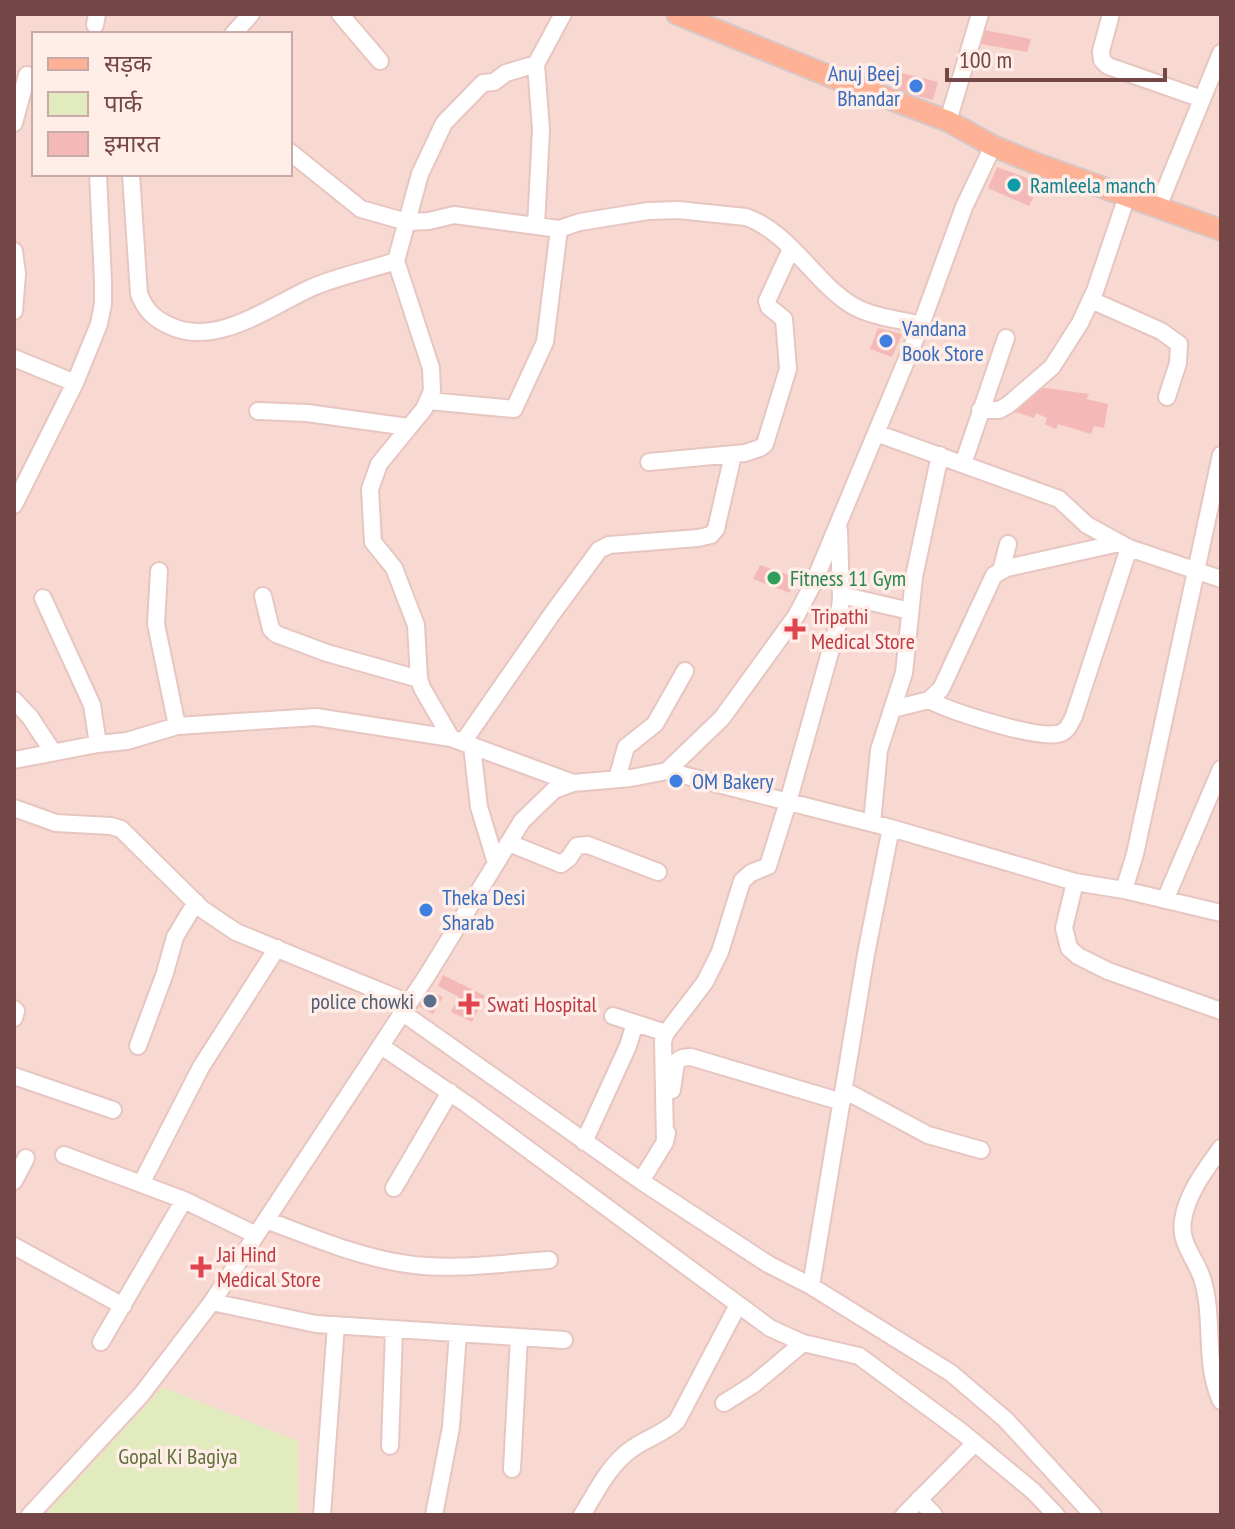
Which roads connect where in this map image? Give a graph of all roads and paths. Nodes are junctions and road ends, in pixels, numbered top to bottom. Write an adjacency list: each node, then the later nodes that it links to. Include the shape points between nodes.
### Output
1 (251, 14): 7 (street)
2 (340, 14): 9 (street)
3 (563, 14): 10 (street)
4 (677, 14): 13 (main road)
5 (980, 14): 13 (street)
6 (1111, 14): 12 (street, via 1101,51 1108,66)
7 (235, 32)
8 (1221, 53): 12 (street)
9 (380, 61)
10 (536, 64): 21 (street, via 483,83 444,123 420,174); 22 (street, via 541,130)
11 (25, 74): 14 (street)
12 (1202, 99): 20 (street)
13 (948, 121): 15 (main road)
14 (14, 123)
15 (993, 146): 19 (main road); 30 (street, via 964,207)
16 (292, 154): 21 (street, via 361,209)
17 (98, 176): 33 (street, via 103,304)
18 (131, 176): 27 (street, via 139,294 153,316 179,329 221,329 316,286)
19 (1127, 196): 20 (main road); 28 (street)
20 (1158, 207): 24 (main road)
21 (407, 222): 22 (street, via 454,215); 27 (street)
22 (536, 226): 23 (street)
23 (559, 229): 25 (street, via 678,210 746,217); 35 (street, via 545,342 514,409)
24 (1221, 230)
25 (791, 249): 30 (street, via 852,306); 40 (street, via 767,301 786,326 786,380 765,444)
26 (14, 251): 29 (street)
27 (396, 261): 35 (street, via 431,368)
28 (1091, 300): 34 (street, via 1179,344); 36 (street, via 1052,367 1008,405)
29 (14, 311)
30 (921, 325): 39 (street)
31 (1006, 338): 36 (street)
32 (14, 358): 33 (street)
33 (75, 383): 45 (street)
34 (1167, 397)
35 (429, 401): 38 (street)
36 (980, 410): 44 (street)
37 (258, 411): 38 (street)
38 (408, 427): 58 (street, via 379,464 369,502 373,542 394,568 416,625)
39 (876, 433): 41 (street); 46 (street)
40 (733, 455): 43 (street); 63 (street, via 711,535 599,550)
41 (940, 455): 44 (street); 56 (street)
42 (1221, 455): 51 (street)
43 (649, 462)
44 (963, 464): 48 (street, via 1059,499 1087,525)
45 (14, 505)
46 (839, 524): 53 (street); 68 (street, via 808,594 770,654 722,718)
47 (1008, 544): 50 (street)
48 (1124, 546): 50 (street); 51 (street); 60 (street, via 1067,729 1056,734 1015,728)
49 (159, 571): 62 (street, via 156,624)
50 (1001, 571): 60 (street, via 994,575 941,689)
51 (1196, 571): 52 (street); 79 (street)
52 (1221, 579)
53 (841, 595): 56 (street); 71 (street, via 838,624)
54 (263, 596): 58 (street, via 276,634)
55 (43, 598): 64 (street, via 92,705)
56 (910, 611): 61 (street, via 904,673)
57 (685, 671): 69 (street, via 655,724 626,747)
58 (419, 679): 63 (street)
59 (14, 700): 65 (street)
60 (929, 700): 61 (street)
61 (893, 709): 73 (street, via 877,761)
62 (177, 726): 63 (street, via 316,717); 64 (street)
63 (462, 742): 70 (street); 76 (street)
64 (98, 744): 65 (street)
65 (53, 752): 66 (street)
66 (14, 760)
67 (1221, 769): 80 (street)
68 (667, 771): 69 (street); 71 (street)
69 (617, 779): 70 (street)
70 (573, 783): 75 (street, via 542,800)
71 (788, 802): 73 (street); 90 (street, via 768,866 742,881 705,982)
72 (14, 808): 81 (street, via 56,823 121,829)
73 (872, 823): 74 (street)
74 (891, 828): 78 (street); 95 (street)
75 (509, 843): 76 (street); 77 (street, via 561,864 577,846 588,845)
76 (496, 863): 84 (street)
77 (658, 872)
78 (1075, 882): 79 (street); 86 (street, via 1064,928 1069,948 1078,956)
79 (1124, 890): 80 (street)
80 (1165, 900): 82 (street)
81 (196, 902): 83 (street, via 236,932); 91 (street, via 175,937)
82 (1221, 913)
83 (277, 948): 84 (street); 105 (street, via 201,1067)
84 (406, 1008): 92 (street); 97 (street)
85 (14, 1009): 88 (street)
86 (1221, 1011)
87 (613, 1016): 89 (street)
88 (14, 1018)
89 (635, 1023): 90 (street); 97 (street)
90 (666, 1033): 98 (street)
91 (138, 1046)
92 (381, 1046): 94 (street); 108 (street)
93 (14, 1076): 96 (street)
94 (450, 1092): 106 (street); 114 (street)
95 (843, 1096): 98 (street, via 682,1058 674,1070); 100 (street, via 928,1135); 112 (street)
96 (113, 1110)
97 (584, 1142): 104 (street)
98 (665, 1142): 104 (street)
99 (1221, 1148): 123 (street, via 1196,1186 1182,1230 1202,1279 1212,1379)
100 (981, 1150)
101 (64, 1155): 105 (street)
102 (26, 1158): 103 (street)
103 (14, 1181)
104 (641, 1181): 112 (street)
105 (141, 1184): 107 (street)
106 (394, 1188)
107 (184, 1200): 109 (street); 115 (street)
108 (266, 1220): 109 (street); 111 (street, via 350,1251 409,1265)
109 (256, 1235): 113 (street)
110 (16, 1250): 115 (street)
111 (549, 1260)
112 (811, 1286): 136 (street, via 951,1373 1006,1420)
113 (212, 1302): 116 (street); 129 (street, via 141,1395)
114 (738, 1305): 122 (street); 132 (street, via 677,1421 614,1464)
115 (123, 1306): 121 (street)
116 (336, 1325): 117 (street); 130 (street)
117 (394, 1329): 118 (street); 126 (street)
118 (458, 1333): 119 (street); 131 (street, via 451,1427)
119 (519, 1337): 120 (street); 127 (street)
120 (564, 1340)
121 (101, 1342)
122 (803, 1343): 124 (street); 125 (street, via 859,1356)
123 (1221, 1401)
124 (724, 1403)
125 (975, 1443): 128 (street); 135 (street)
126 (390, 1446)
127 (512, 1469)
128 (919, 1499): 133 (street); 134 (street)
129 (30, 1515)
130 (322, 1515)
131 (434, 1515)
132 (582, 1515)
133 (904, 1515)
134 (934, 1515)
135 (1056, 1515)
136 (1093, 1515)

